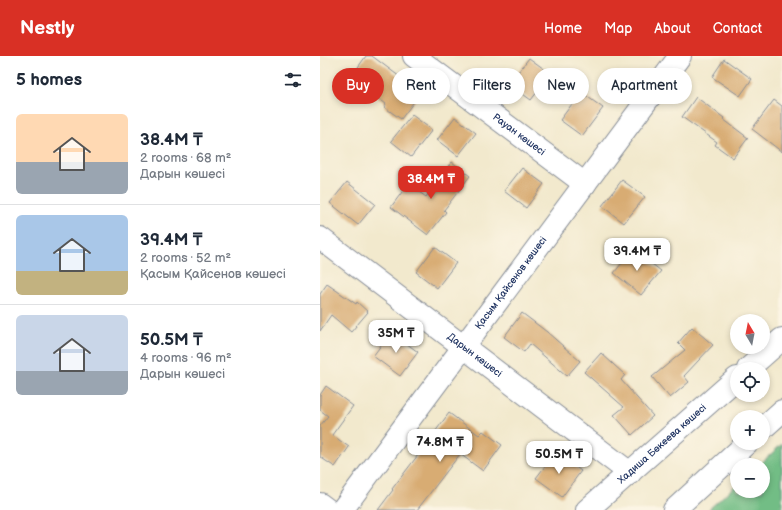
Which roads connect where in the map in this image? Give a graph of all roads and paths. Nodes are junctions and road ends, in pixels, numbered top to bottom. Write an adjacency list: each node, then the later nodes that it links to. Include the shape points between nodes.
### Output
1 (414, 56): 3 (street, Рауан көшесі)
2 (680, 56): 3 (street, Қасым Қайсенов көшесі)
3 (585, 184): 6 (street, Қасым Қайсенов көшесі)
4 (320, 238): 6 (street, Дарын көшесі)
5 (782, 339): 7 (street)
6 (464, 346): 12 (street, Дарын көшесі); 15 (street, Қасым Қайсенов көшесі)
7 (756, 362)
8 (730, 384): 12 (street, Хадиша Бөкеева көшесі)
9 (782, 411): 10 (street)
10 (770, 422)
11 (739, 450): 17 (street)
12 (630, 473): 16 (street, Хадиша Бөкеева көшесі)
13 (320, 504): 14 (street)
14 (328, 510)
15 (342, 510)
16 (587, 510)
17 (674, 510)

